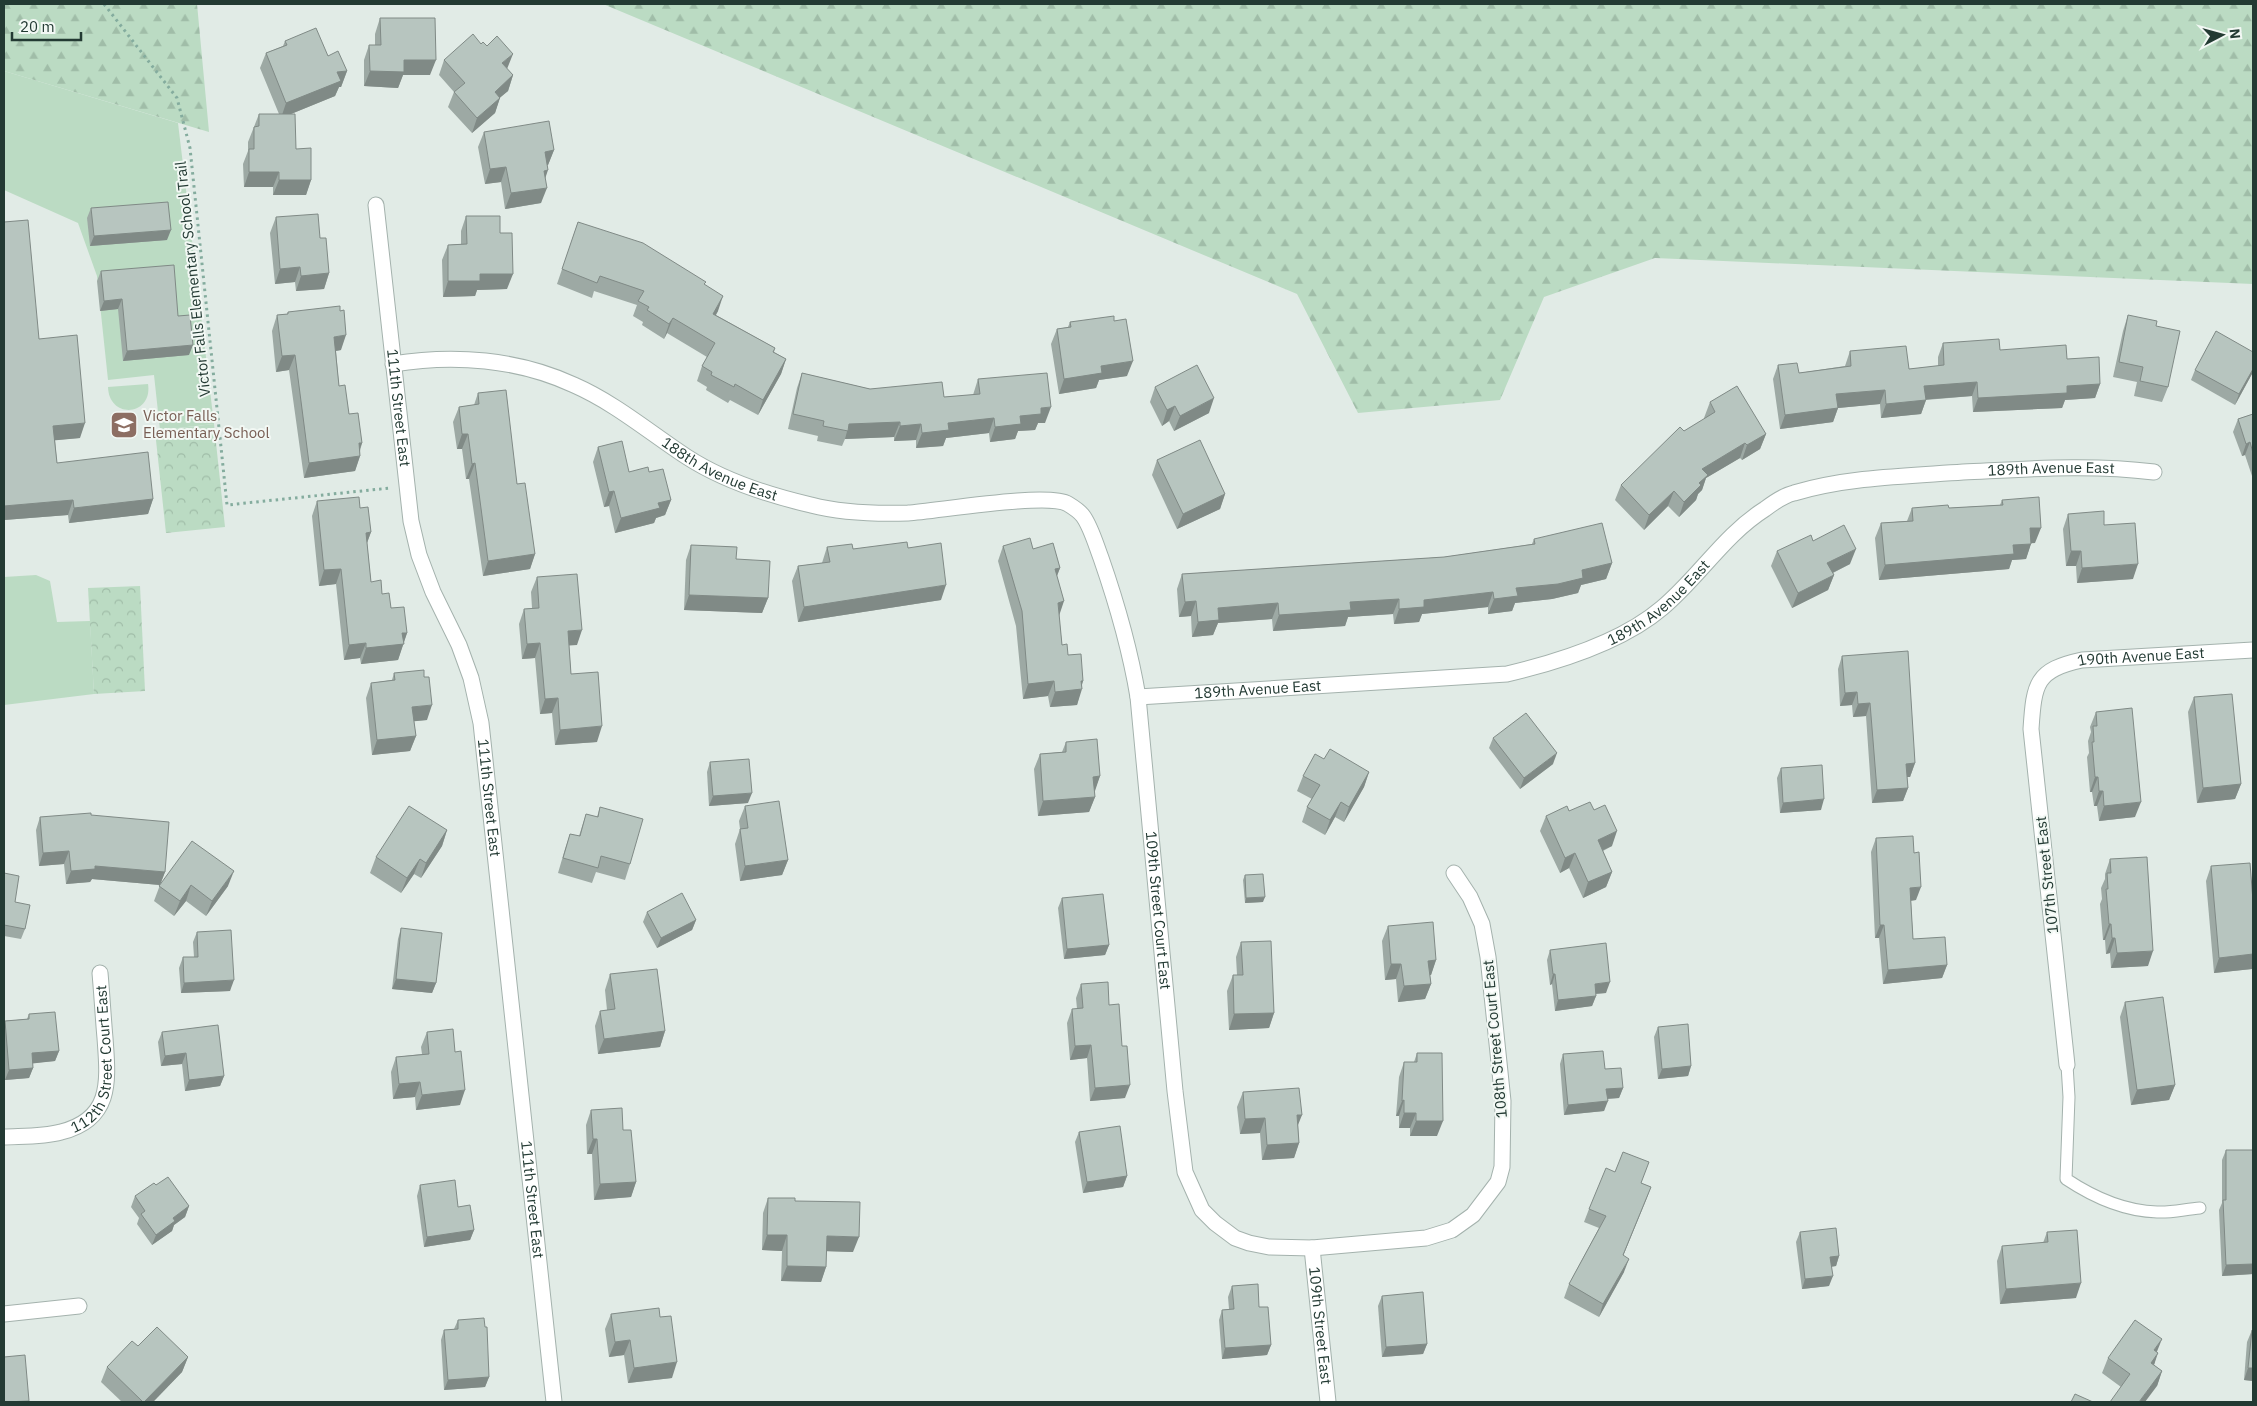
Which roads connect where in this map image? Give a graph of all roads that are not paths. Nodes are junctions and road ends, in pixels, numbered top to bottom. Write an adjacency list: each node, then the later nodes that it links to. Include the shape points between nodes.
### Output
1 (376, 205): 2 (street, 111th Street East)
2 (393, 364): 4 (street, 188th Avenue East, via 452,358 532,370 573,384 611,404 689,458 724,477 769,495 815,506 861,512 908,513 1028,500); 16 (street, 111th Street East, via 411,521 419,555 459,644 481,723)
3 (2154, 472): 7 (street, 189th Avenue East, via 2070,466 1911,475 1827,485 1792,493 1730,537 1662,609 1594,648 1553,664 1507,674)
4 (1066, 502): 7 (street, 109th Street Court East, via 1083,515 1100,556 1117,602)
5 (2253, 650): 6 (street, 190th Avenue East, via 2082,660 2057,665 2044,674)
6 (2038, 686): 10 (street, 107th Street East, via 2031,729)
7 (1138, 696): 13 (street, 109th Street Court East, via 1185,1172 1202,1210 1235,1238 1270,1247)
8 (1454, 873): 13 (street, 108th Street Court East, via 1482,924 1488,957 1504,1101 1502,1166 1498,1182 1473,1215 1452,1230 1426,1238)
9 (100, 973): 11 (street, 112th Street Court East, via 108,1080 104,1098 95,1113 81,1124 60,1132)
10 (2067, 1065): 12 (lane, via 2066,1179 2089,1194 2118,1206 2159,1213)
11 (4, 1137)
12 (2200, 1208)
13 (1312, 1248): 17 (street, 109th Street East)
14 (79, 1306): 15 (street)
15 (4, 1314)
16 (554, 1402)
17 (1328, 1402)

